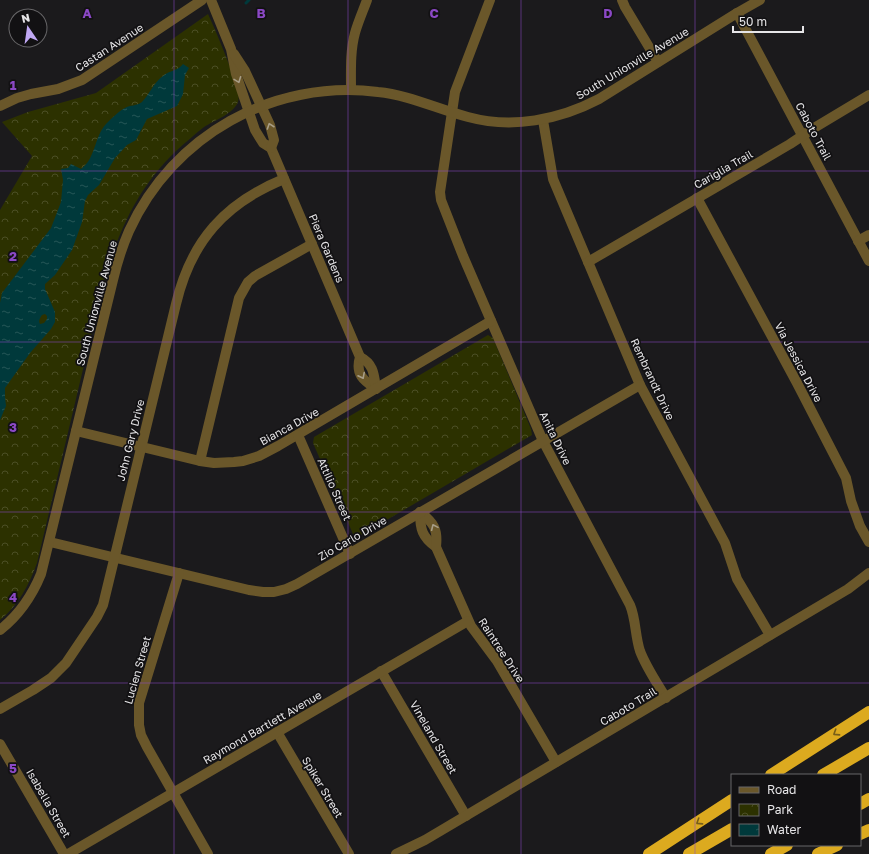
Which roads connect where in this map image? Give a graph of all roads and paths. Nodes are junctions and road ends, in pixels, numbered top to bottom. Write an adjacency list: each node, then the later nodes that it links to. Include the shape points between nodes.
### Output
1 (202, 0): 13 (street, Castan Avenue, via 82,80 58,89 17,98)
2 (211, 0): 8 (street, Piera Gardens)
3 (367, 0): 10 (street, via 353,43)
4 (490, 0): 15 (street, Anita Drive, via 455,92)
5 (622, 0): 9 (street)
6 (760, 0): 7 (street, South Unionville Avenue)
7 (737, 13): 9 (street, South Unionville Avenue); 17 (street, Caboto Trail)
8 (231, 49): 12 (street, Piera Gardens, via 245,70); 14 (street, Piera Gardens, one-way to 14, via 236,74)
9 (658, 62): 16 (street, South Unionville Avenue, via 589,104)
10 (351, 90): 12 (street, South Unionville Avenue, via 309,93); 15 (street, South Unionville Avenue, via 406,97)
11 (869, 95): 17 (street, Cariglia Trail)
12 (261, 105): 14 (street, South Unionville Avenue); 18 (street, Piera Gardens, one-way to 12, via 274,140)
13 (0, 106)
14 (249, 111): 18 (street, Piera Gardens, via 255,130 263,143); 29 (street, South Unionville Avenue, via 213,131 183,155 156,186 133,222 117,264)
15 (452, 112): 16 (street, South Unionville Avenue, via 475,119 494,121); 26 (street, Anita Drive, via 440,192 444,209)
16 (543, 120): 25 (street, Rembrandt Drive, via 554,179)
17 (802, 135): 20 (street, Cariglia Trail); 22 (street, Caboto Trail)
18 (271, 148): 19 (street, Piera Gardens)
19 (284, 179): 23 (street, Piera Gardens); 32 (street, John Gary Drive, via 247,197 224,214 200,244 188,266 180,286)
20 (697, 198): 25 (street, Cariglia Trail); 36 (street, Via Jessica Drive, via 846,478 860,526)
21 (869, 235): 22 (street)
22 (858, 241): 24 (street, Caboto Trail)
23 (312, 244): 28 (street, Piera Gardens, via 360,357 368,361); 33 (street, via 255,276 243,290 233,321)
24 (869, 261)
25 (588, 262): 27 (street, Rembrandt Drive)
26 (491, 321): 28 (street, Bianca Drive); 31 (street, Anita Drive)
27 (640, 385): 31 (street, Zio Carlo Drive); 43 (street, Rembrandt Drive, via 724,543 737,578)
28 (376, 389): 30 (street, Bianca Drive)
29 (76, 431): 32 (street, Bianca Drive); 35 (street, South Unionville Avenue)
30 (298, 435): 33 (street, Bianca Drive, via 268,452 251,458 214,463); 37 (street, Attilio Street)
31 (543, 441): 34 (street, Zio Carlo Drive); 45 (street, Anita Drive, via 630,605 642,654)
32 (141, 446): 33 (street, Bianca Drive); 38 (street, John Gary Drive)
33 (200, 461)
34 (420, 512): 37 (street, Zio Carlo Drive); 41 (street, Raintree Drive, via 432,522 437,536 436,547)
35 (50, 542): 38 (street, Zio Carlo Drive); 42 (street, South Unionville Avenue, via 33,592 18,614)
36 (869, 542)
37 (350, 554): 39 (street, Zio Carlo Drive, via 292,586 274,592 249,590)
38 (115, 557): 39 (street, Zio Carlo Drive); 46 (street, John Gary Drive, via 100,611 66,663 51,678)
39 (179, 573): 54 (street, Lucien Street, via 142,689 138,714 141,735)
40 (869, 573): 43 (street, Caboto Trail, via 848,589)
41 (468, 621): 44 (street, Raymond Bartlett Avenue); 51 (street, Raintree Drive, via 497,661)
42 (0, 630)
43 (770, 635): 45 (street, Caboto Trail)
44 (381, 671): 48 (street, Raymond Bartlett Avenue); 56 (street, Vineland Street)
45 (666, 698): 51 (street, Caboto Trail)
46 (0, 709)
47 (869, 712): 52 (highway, one-way to 52)
48 (277, 732): 54 (street, Raymond Bartlett Avenue); 63 (street, Spiker Street)
49 (0, 744): 60 (street, Isabella Street)
50 (869, 748): 53 (highway)
51 (556, 762): 56 (street, Caboto Trail)
52 (773, 774)
53 (825, 774)
54 (172, 793): 61 (street, Raymond Bartlett Avenue); 62 (street, Lucien Street)
55 (731, 801): 65 (highway, one-way to 65)
56 (466, 816): 64 (street, Caboto Trail)
57 (731, 830): 66 (highway)
58 (785, 846): 67 (highway)
59 (835, 846): 68 (highway)
60 (64, 854)
61 (68, 854)
62 (208, 854)
63 (349, 854)
64 (396, 854)
65 (649, 854)
66 (689, 854)
67 (771, 854)
68 (818, 854)

